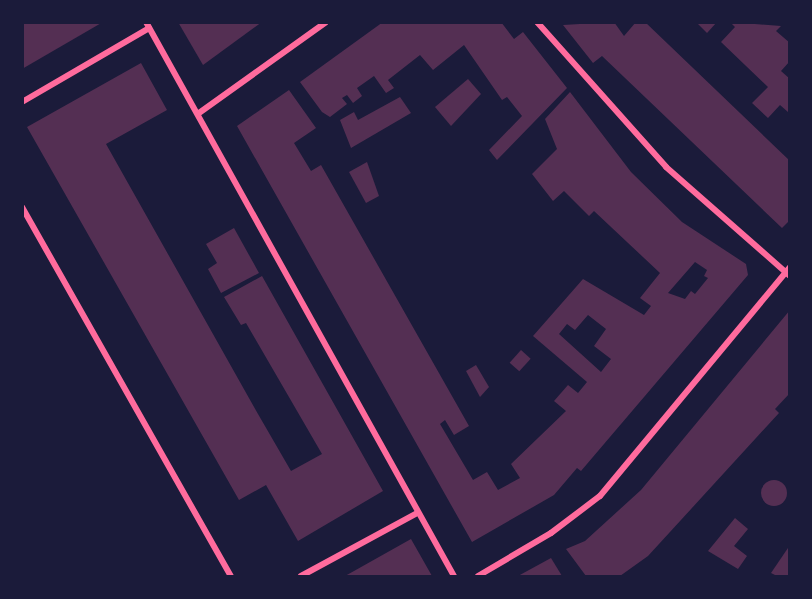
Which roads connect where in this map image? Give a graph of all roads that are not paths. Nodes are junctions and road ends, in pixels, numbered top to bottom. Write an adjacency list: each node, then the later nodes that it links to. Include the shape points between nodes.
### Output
1 (326, 22): 5 (street)
2 (537, 22): 7 (street, via 666,167)
3 (147, 25): 4 (street); 5 (street)
4 (22, 102)
5 (199, 113): 8 (street)
6 (22, 207): 9 (street)
7 (788, 271): 12 (street, via 600,496 551,533)
8 (417, 513): 10 (street); 11 (street)
9 (231, 576)
10 (301, 576)
11 (454, 576)
12 (478, 576)

